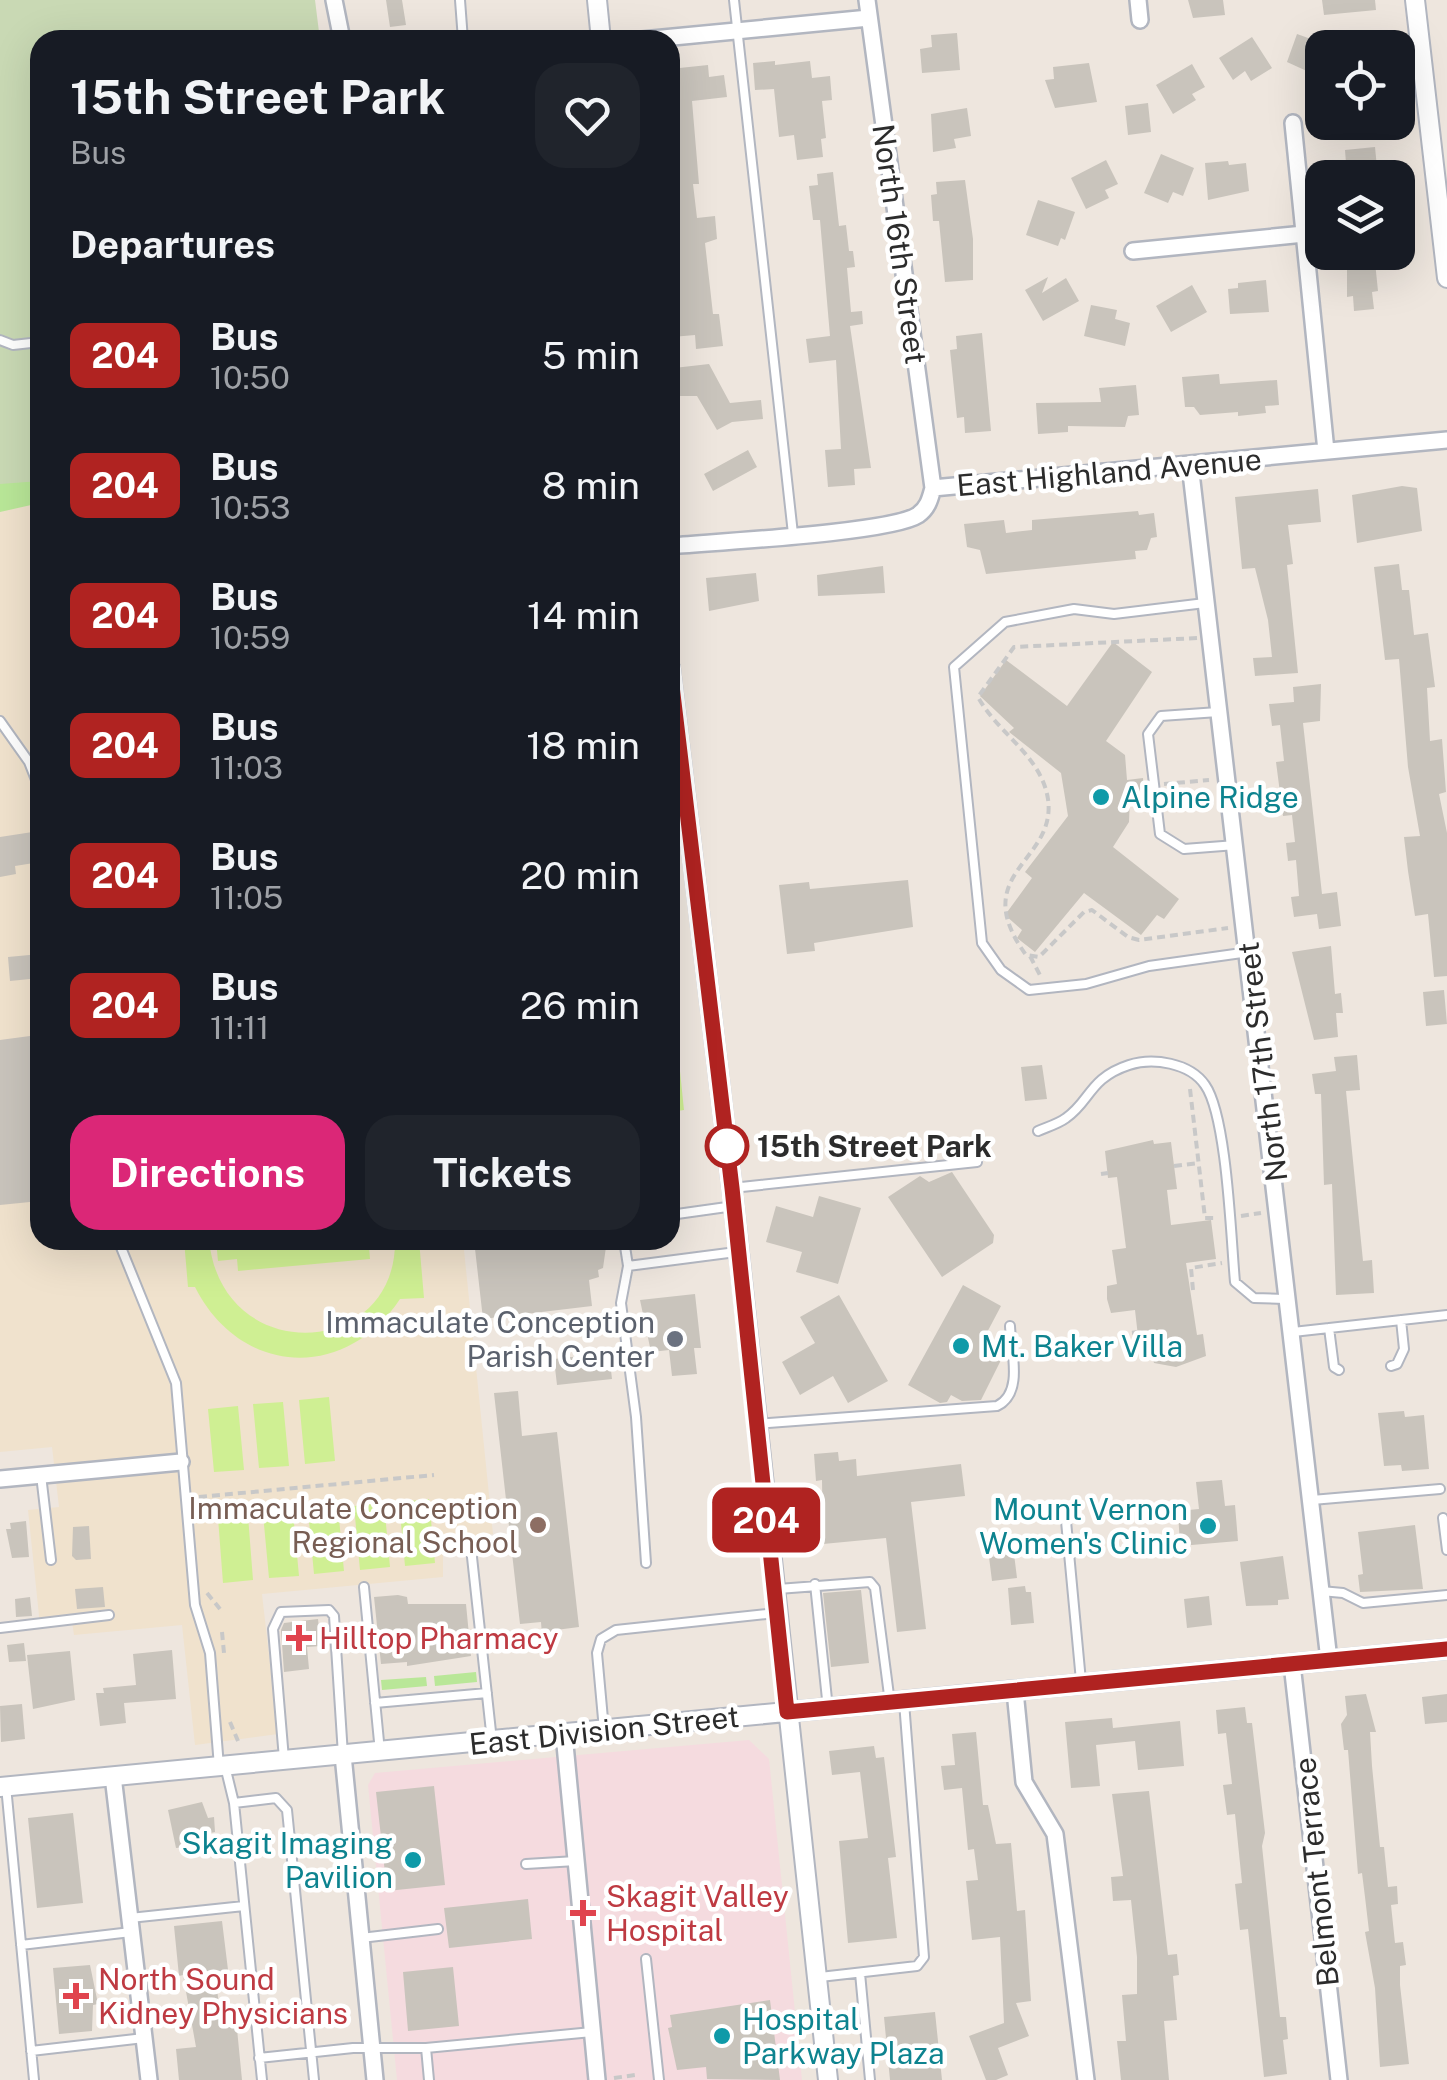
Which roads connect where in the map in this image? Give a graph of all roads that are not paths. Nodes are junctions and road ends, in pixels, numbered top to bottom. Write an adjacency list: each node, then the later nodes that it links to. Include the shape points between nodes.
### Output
1 (334, 0): 10 (street)
2 (460, 0): 11 (lane)
3 (597, 0): 12 (street)
4 (734, 0): 13 (lane)
5 (867, 0): 8 (street, North 16th Street)
6 (1138, 0): 9 (street)
7 (1415, 0): 16 (street)
8 (869, 18): 13 (street); 25 (street, North 16th Street)
9 (1140, 20)
10 (340, 30)
11 (462, 30)
12 (600, 30)
13 (738, 31): 14 (street); 26 (lane)
14 (680, 36)
15 (1293, 123): 17 (street)
16 (1444, 224): 19 (street)
17 (1304, 234): 18 (street); 23 (street)
18 (1133, 251)
19 (1447, 278)
20 (0, 340): 21 (lane)
21 (30, 343)
22 (1447, 440): 23 (street, East Highland Avenue)
23 (1326, 451): 24 (street, East Highland Avenue)
24 (1190, 464): 25 (street, East Highland Avenue); 28 (street, North 17th Street)
25 (933, 488): 26 (street, East Highland Avenue, via 916,516)
26 (794, 534): 27 (street, East Highland Avenue)
27 (680, 545)
28 (1207, 603): 29 (street, North 17th Street); 34 (lane, via 1114,614 1074,609 1006,622 954,667 982,943 1001,970 1029,990)
29 (1220, 712): 33 (street, North 17th Street); 33 (lane, via 1161,716 1148,734 1154,785 1160,834 1184,850)
30 (0, 721): 32 (lane)
31 (680, 752): 37 (street)
32 (30, 765)
33 (1236, 845): 34 (street, North 17th Street)
34 (1248, 952): 43 (street, North 17th Street)
35 (1038, 1131): 43 (lane, via 1070,1116 1100,1079 1130,1064 1156,1060 1187,1070 1206,1085 1217,1116 1236,1282 1254,1298)
36 (977, 1162): 37 (lane)
37 (733, 1197): 38 (lane); 41 (street)
38 (680, 1212)
39 (122, 1250): 52 (lane, via 176,1383)
40 (626, 1250): 42 (lane)
41 (739, 1252): 42 (lane); 51 (street)
42 (628, 1266): 62 (lane, via 621,1303)
43 (1290, 1299): 48 (street, North 17th Street)
44 (1447, 1315): 45 (lane)
45 (1400, 1320): 47 (lane); 49 (lane, via 1404,1349)
46 (1010, 1326): 51 (lane, via 1014,1386 997,1406)
47 (1330, 1328): 48 (lane); 50 (lane)
48 (1294, 1332): 56 (street, North 17th Street)
49 (1391, 1366)
50 (1339, 1370)
51 (756, 1424): 65 (street)
52 (181, 1462): 53 (street); 87 (lane, via 195,1604 210,1652)
53 (41, 1475): 54 (street); 61 (lane)
54 (0, 1479)
55 (1440, 1489): 56 (lane)
56 (1312, 1500): 66 (street, North 17th Street)
57 (1443, 1518): 60 (lane)
58 (1066, 1521): 74 (lane)
59 (472, 1548): 76 (lane)
60 (1447, 1550)
61 (50, 1560)
62 (646, 1563)
63 (815, 1584): 65 (lane); 77 (lane, via 870,1582 875,1588); 79 (lane)
64 (364, 1586): 78 (lane)
65 (773, 1590): 68 (street)
66 (1321, 1590): 67 (lane, via 1363,1604); 72 (street, North 17th Street)
67 (1447, 1595)
68 (776, 1613): 80 (street); 81 (lane, via 616,1630 601,1640)
69 (109, 1614): 70 (lane)
70 (0, 1628)
71 (1447, 1649): 72 (street, East Division Street)
72 (1329, 1660): 73 (street, East Division Street)
73 (1292, 1664): 74 (street, East Division Street); 119 (street, Belmont Terrace)
74 (1081, 1685): 75 (street, East Division Street)
75 (1015, 1691): 77 (street, East Division Street); 118 (street, via 1024,1782 1055,1834)
76 (486, 1693): 78 (lane); 83 (lane)
77 (897, 1702): 79 (street, East Division Street); 99 (lane, via 924,1958 917,1966)
78 (376, 1704): 84 (lane)
79 (828, 1708): 80 (street, East Division Street)
80 (787, 1712): 81 (street, East Division Street); 100 (street)
81 (604, 1730): 82 (street, East Division Street)
82 (564, 1734): 83 (street, East Division Street); 91 (street)
83 (492, 1741): 84 (street, East Division Street)
84 (380, 1752): 85 (street, East Division Street)
85 (343, 1755): 86 (street, East Division Street); 86 (lane, via 334,1616 298,1608 281,1612 272,1629); 96 (street)
86 (284, 1760): 87 (street, East Division Street)
87 (222, 1766): 88 (street, East Division Street); 90 (lane)
88 (113, 1776): 89 (street, East Division Street); 94 (street)
89 (3, 1786): 97 (lane)
90 (234, 1803): 93 (lane); 106 (lane, via 276,1798 287,1810)
91 (576, 1861): 92 (lane); 101 (street)
92 (526, 1864)
93 (244, 1906): 94 (lane); 107 (lane)
94 (131, 1925): 97 (lane); 102 (street)
95 (438, 1929): 96 (lane)
96 (361, 1938): 104 (street)
97 (21, 1945): 105 (lane)
98 (646, 1960): 115 (lane)
99 (860, 1973): 100 (lane); 117 (lane)
100 (816, 1978): 116 (street)
101 (592, 2032): 103 (lane); 114 (street)
102 (144, 2038): 105 (lane); 109 (street)
103 (426, 2048): 104 (lane); 113 (lane)
104 (372, 2049): 106 (lane); 112 (street)
105 (31, 2052): 108 (lane)
106 (312, 2052): 107 (lane); 111 (lane)
107 (260, 2058): 110 (lane)
108 (34, 2080)
109 (149, 2080)
110 (262, 2080)
111 (314, 2080)
112 (376, 2080)
113 (429, 2080)
114 (597, 2080)
115 (659, 2080)
116 (828, 2080)
117 (870, 2080)
118 (1086, 2080)
119 (1339, 2080)

